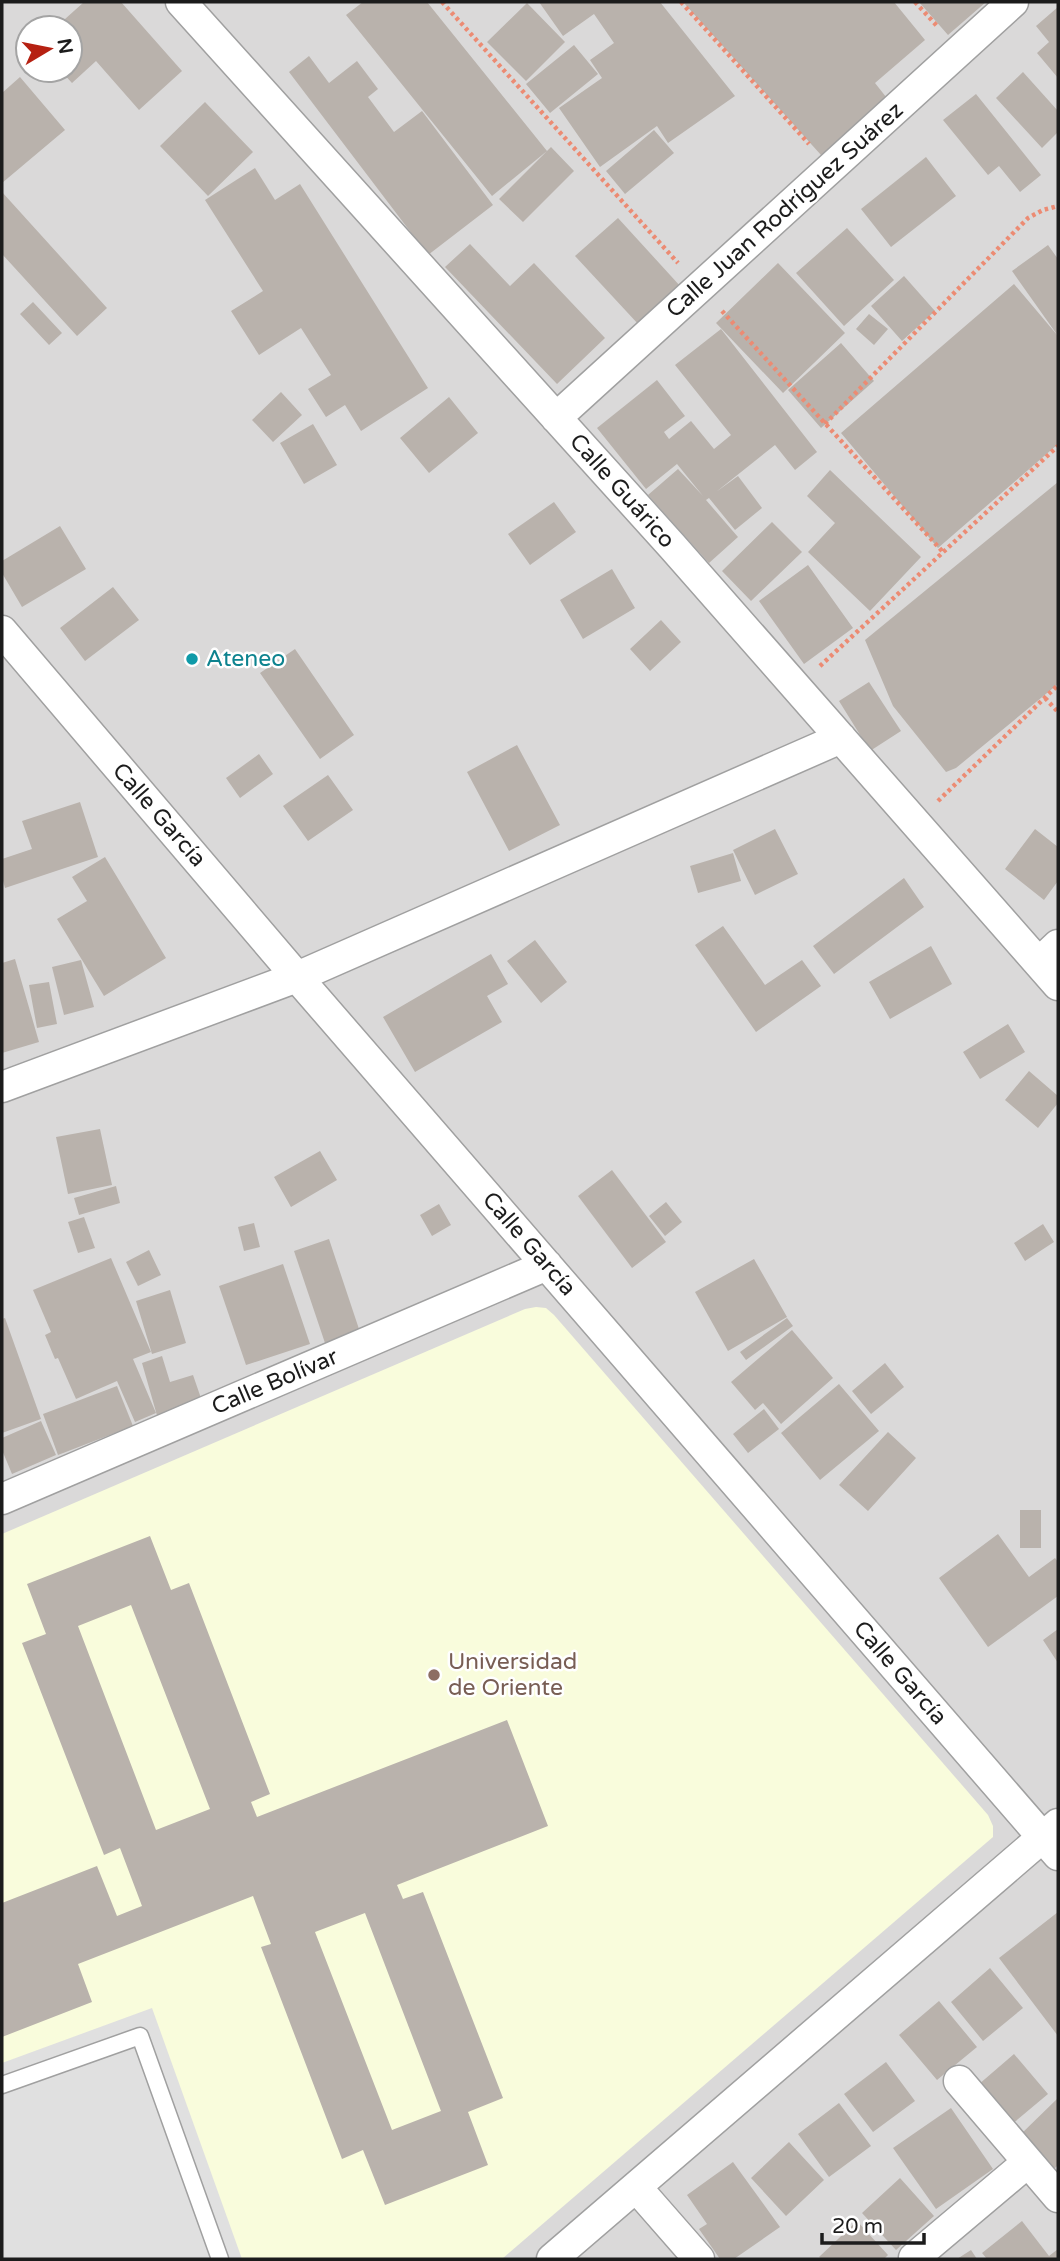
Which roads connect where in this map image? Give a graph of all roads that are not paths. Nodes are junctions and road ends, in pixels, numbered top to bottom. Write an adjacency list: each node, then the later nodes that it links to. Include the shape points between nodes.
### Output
1 (181, 2): 3 (street, Calle Guárico)
2 (1013, 2): 3 (street, Calle Juan Rodríguez Suárez)
3 (556, 418): 5 (street, Calle Guárico)
4 (2, 631): 7 (street, Calle García)
5 (841, 738): 6 (street, Calle Guárico, via 915,823); 7 (street)
6 (1052, 965)
7 (297, 977): 8 (street); 9 (street, Calle García)
8 (2, 1087)
9 (547, 1265): 10 (street, Calle Bolívar); 11 (street, Calle García)
10 (2, 1499)
11 (1053, 1839): 15 (street)
12 (958, 2081): 14 (street)
13 (2, 2085): 18 (lane, via 140,2036)
14 (1028, 2162): 16 (street); 17 (street)
15 (636, 2187): 19 (street); 20 (street)
16 (1058, 2197)
17 (914, 2258)
18 (220, 2259)
19 (552, 2259)
20 (699, 2259)

